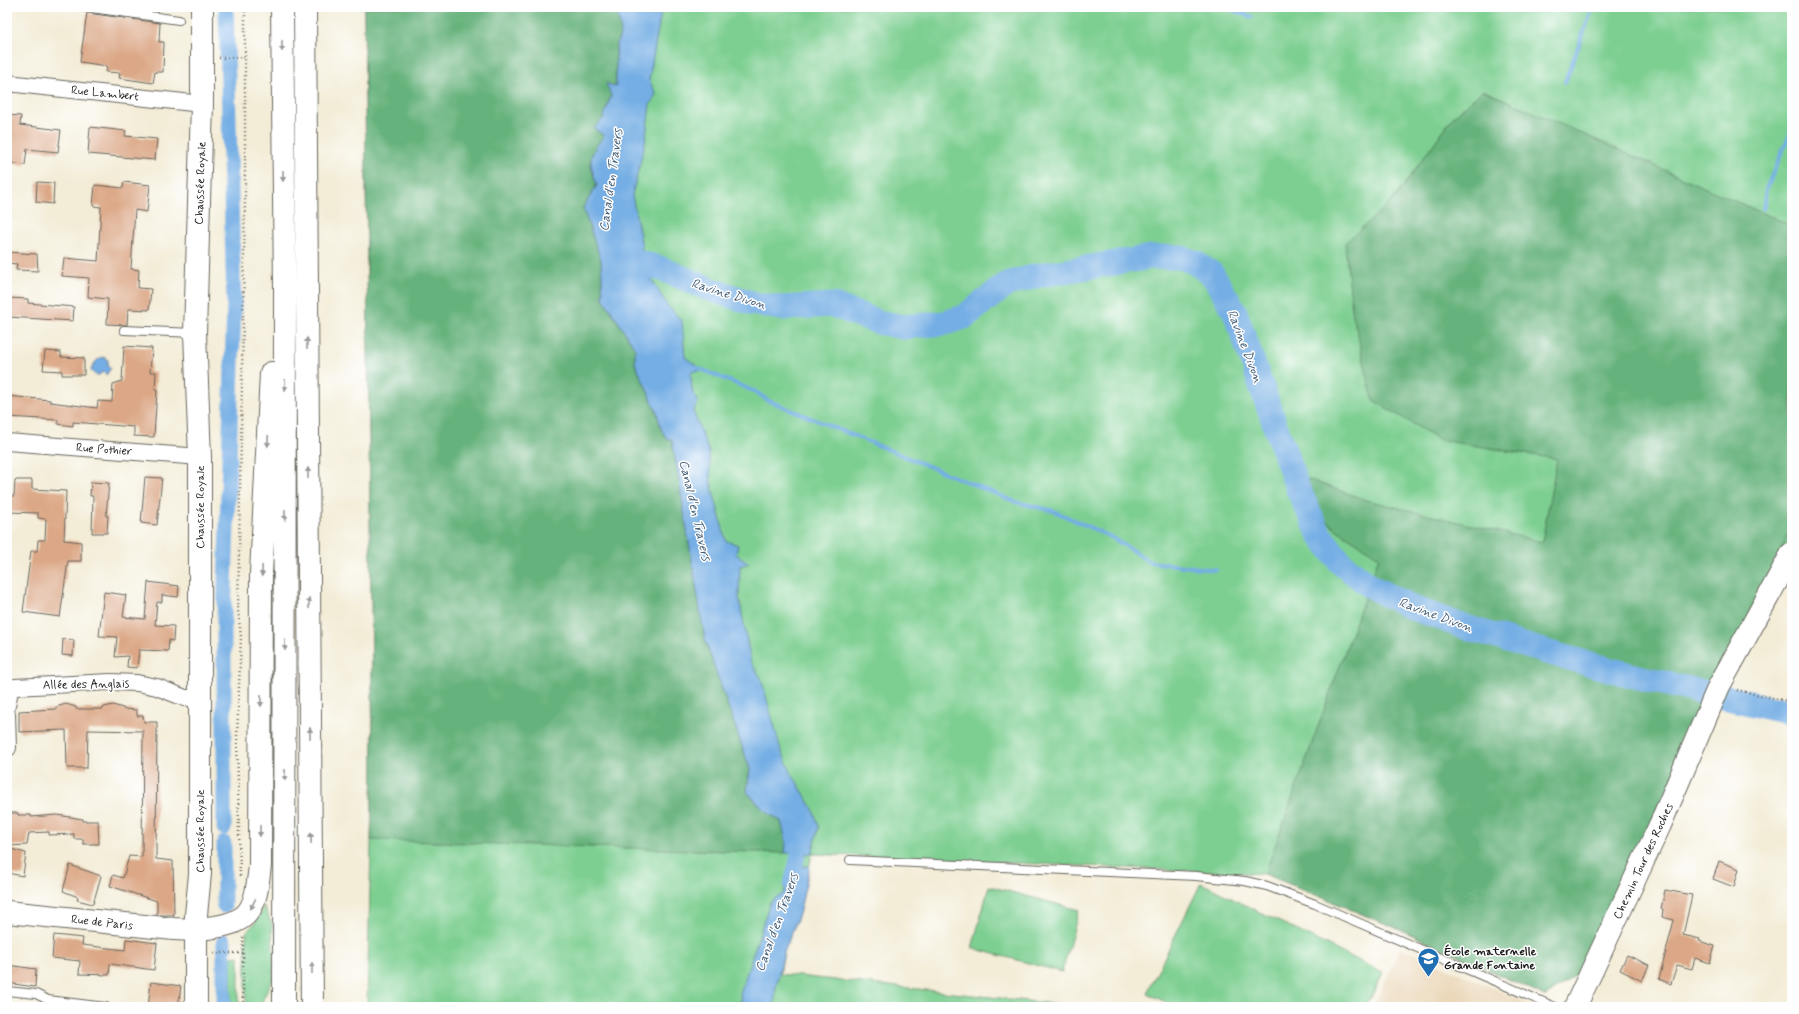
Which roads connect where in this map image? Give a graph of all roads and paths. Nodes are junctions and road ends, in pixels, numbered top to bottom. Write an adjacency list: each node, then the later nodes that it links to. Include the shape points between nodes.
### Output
1 (84, 7): 6 (lane)
2 (202, 7): 10 (main road, Chaussée Royale)
3 (244, 7): 7 (path)
4 (282, 7): 11 (main road, one-way to 11)
5 (305, 7): 36 (main road, one-way to 5)
6 (178, 20)
7 (245, 57): 8 (path); 24 (path, via 246,201 238,610 242,637 237,737)
8 (215, 58)
9 (7, 83): 10 (street, Rue Lambert)
10 (202, 104): 13 (main road, Chaussée Royale)
11 (283, 220): 26 (main road, Rue de Paris, one-way to 26, via 276,285 261,574 260,866 256,896 249,911 237,922 227,926); 35 (main road, one-way to 35)
12 (124, 330): 13 (lane)
13 (195, 333): 15 (main road, Chaussée Royale)
14 (7, 442): 15 (street, Rue Pothier)
15 (200, 457): 18 (main road, Chaussée Royale)
16 (1792, 553): 17 (main road)
17 (1719, 686): 19 (path); 38 (main road, Chemin Tour des Roches, via 1660,825)
18 (200, 698): 20 (street, Allée des Anglais, via 185,698 137,683 88,682 16,687 10,690); 26 (main road, Chaussée Royale)
19 (1792, 702)
20 (7, 706)
21 (7, 714): 22 (street)
22 (8, 748)
23 (850, 860): 37 (lane, via 1196,876 1245,881 1267,886 1315,904)
24 (240, 877)
25 (7, 912): 26 (main road, Rue de Paris, via 174,929)
26 (201, 929): 32 (main road); 33 (main road)
27 (237, 933): 29 (path, via 242,935)
28 (214, 953): 29 (path)
29 (243, 953): 34 (path)
30 (7, 991): 31 (lane, via 36,994 48,1000)
31 (106, 1007)
32 (196, 1007)
33 (209, 1007)
34 (243, 1007)
35 (284, 1007)
36 (312, 1007)
37 (1555, 1007)
38 (1575, 1007)

